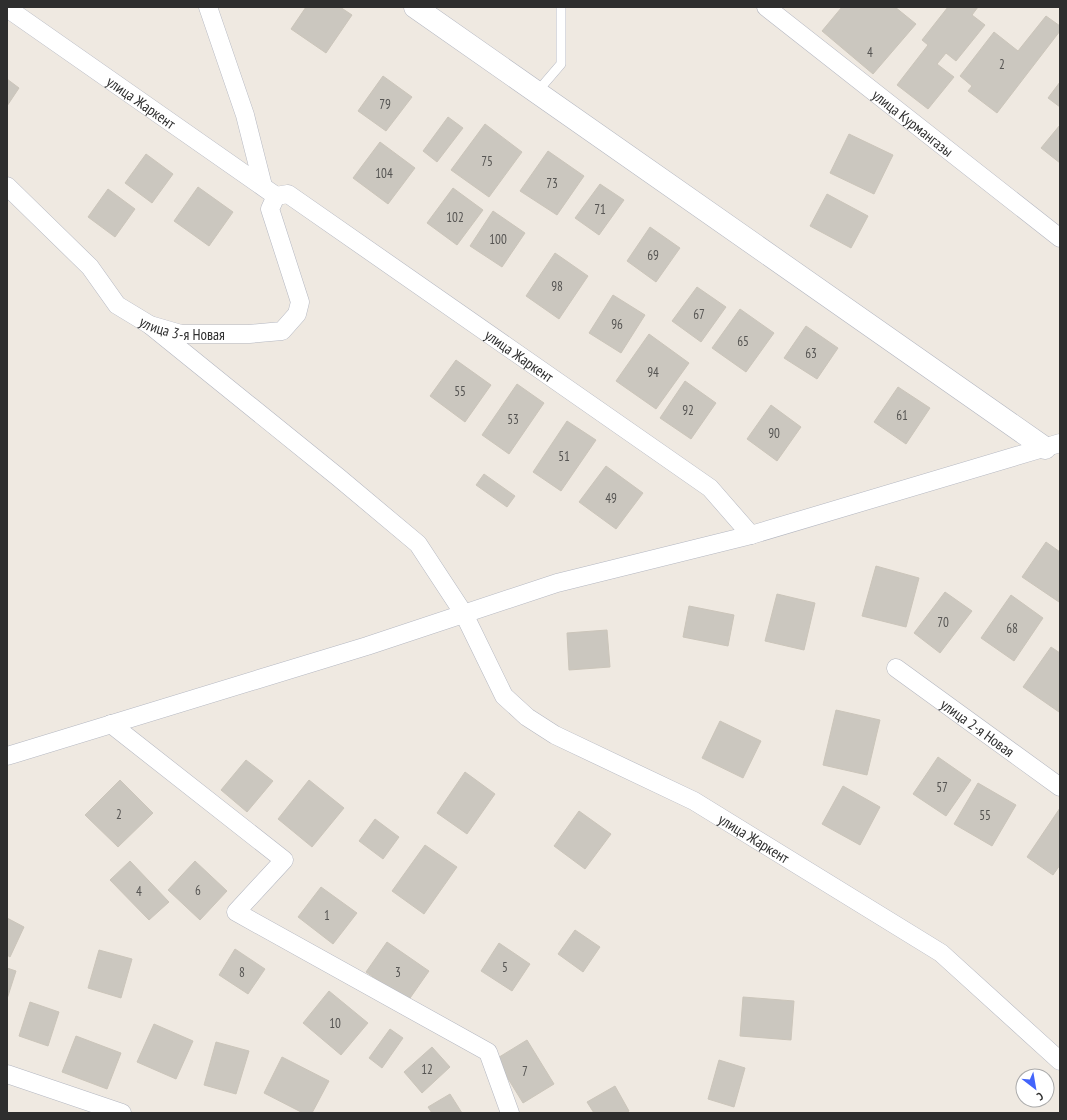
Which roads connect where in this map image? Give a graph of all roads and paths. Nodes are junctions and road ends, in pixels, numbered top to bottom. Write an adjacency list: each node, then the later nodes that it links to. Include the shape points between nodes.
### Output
1 (208, 7): 8 (street, улица 3-я Новая, via 246,115)
2 (415, 7): 6 (street)
3 (561, 7): 6 (lane, via 561,64)
4 (766, 7): 9 (street, улица Курмангазы)
5 (7, 8): 8 (street, улица Жаркент)
6 (537, 92): 11 (street)
7 (7, 186): 10 (street, улица 3-я Новая, via 90,267 117,305)
8 (270, 197): 10 (street, улица 3-я Новая, via 300,302 297,314 282,331 249,334 181,334); 12 (street, улица Жаркент, via 288,194 704,483)
9 (1060, 238)
10 (150, 325): 13 (street, улица Жаркент, via 418,544)
11 (1053, 445): 12 (street)
12 (751, 535): 13 (street, via 557,583)
13 (464, 614): 15 (street); 18 (street, улица Жаркент, via 504,696 527,717 555,735 694,801 941,953)
14 (896, 668): 17 (street, улица 2-я Новая)
15 (111, 724): 16 (street); 21 (street, via 284,860 236,912 488,1052)
16 (7, 756)
17 (1060, 787)
18 (1060, 1061)
19 (7, 1074): 20 (street)
20 (122, 1113)
21 (510, 1113)

